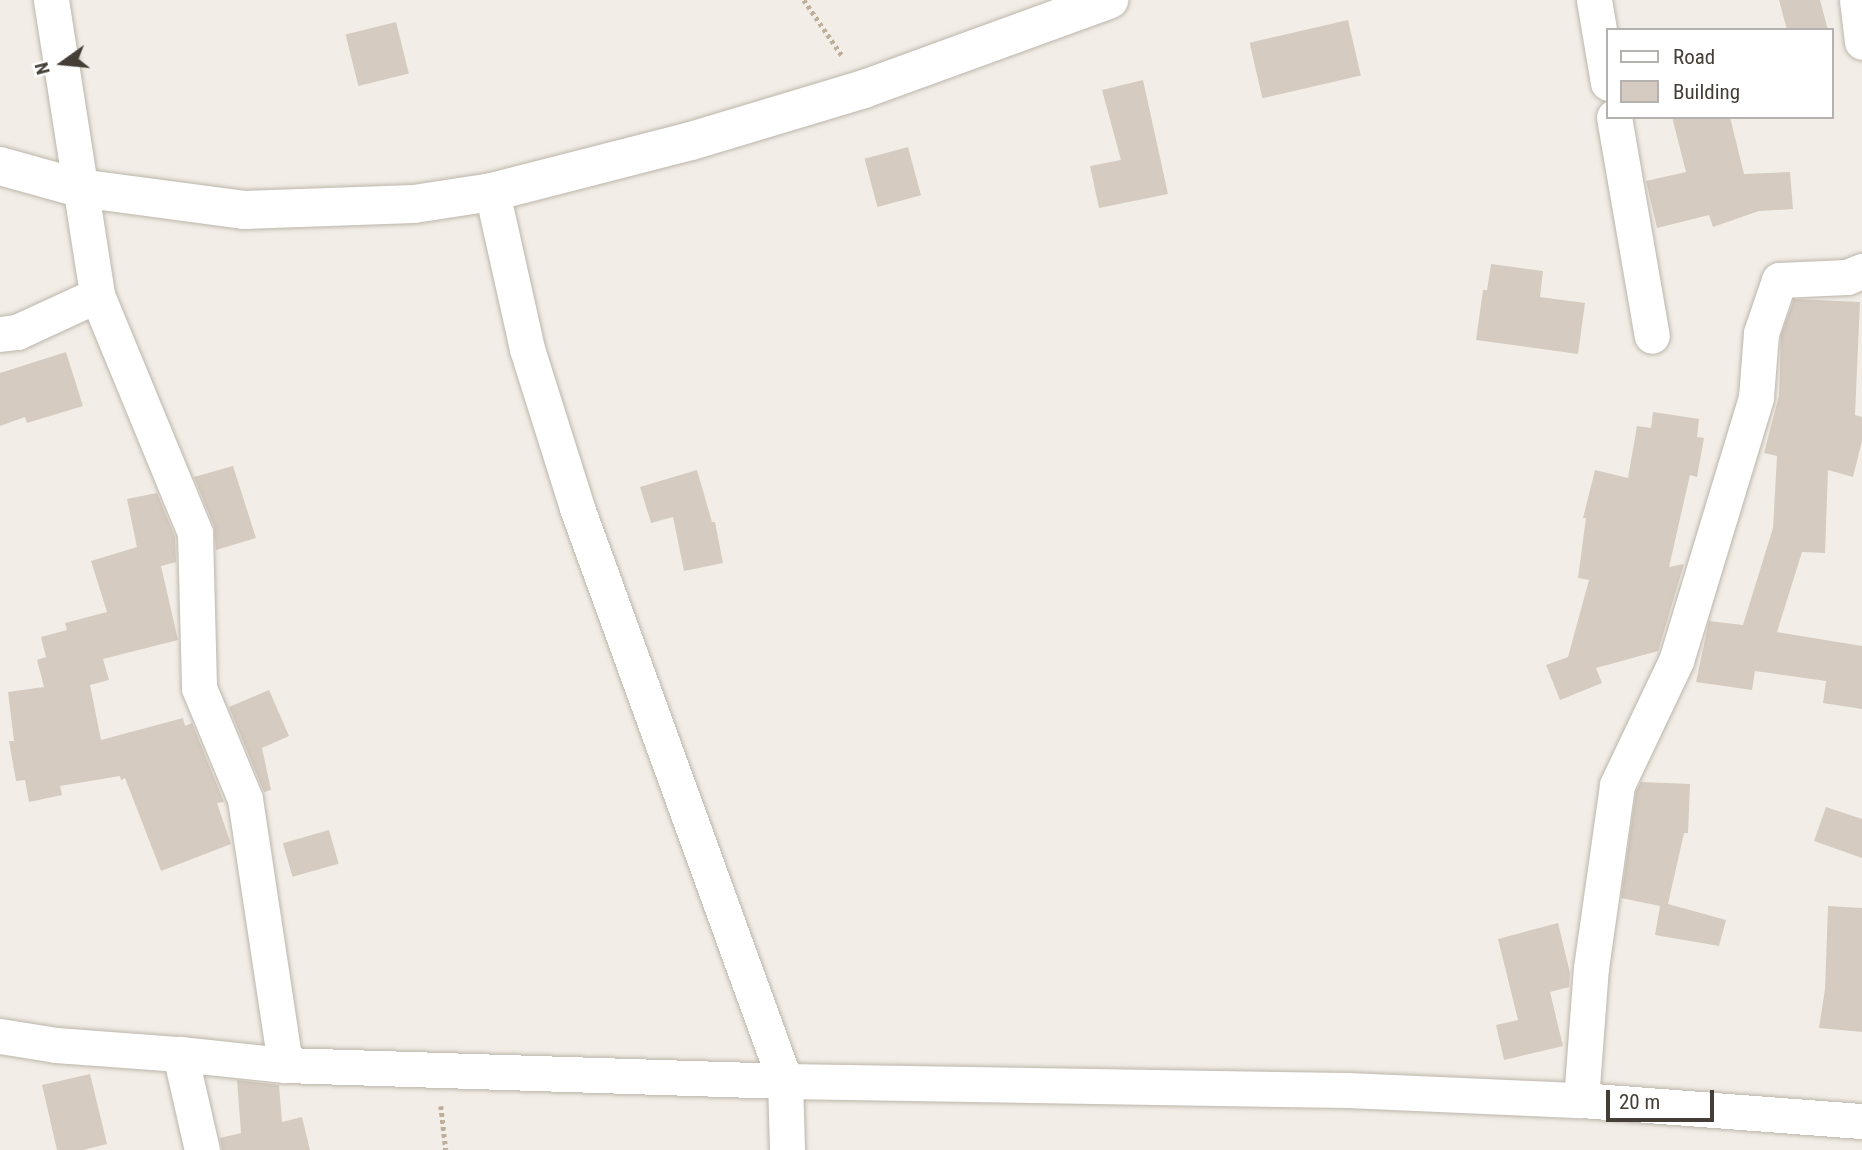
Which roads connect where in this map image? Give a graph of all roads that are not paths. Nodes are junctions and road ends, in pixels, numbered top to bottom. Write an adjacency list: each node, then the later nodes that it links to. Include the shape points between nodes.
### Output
1 (51, 0): 9 (street)
2 (1109, 0): 10 (street, via 864,89 691,141)
3 (1594, 0): 6 (street)
4 (1857, 0): 5 (street)
5 (1862, 42)
6 (1606, 71)
7 (1614, 119): 14 (street)
8 (0, 166): 9 (street)
9 (79, 188): 10 (street, via 244,210 414,204); 12 (street)
10 (492, 192): 18 (street, via 527,349 577,508)
11 (1862, 271): 19 (street, via 1847,277 1779,280 1761,333 1756,397 1676,661 1617,785 1591,968)
12 (97, 295): 13 (street, via 17,332); 17 (street, via 195,533 199,688 245,799)
13 (0, 334)
14 (1652, 336)
15 (0, 1036): 16 (street)
16 (180, 1054): 17 (street); 21 (street)
17 (285, 1065): 18 (street)
18 (785, 1081): 19 (street, via 1348,1090); 22 (street)
19 (1581, 1100): 20 (street)
20 (1862, 1121)
21 (202, 1150)
22 (787, 1150)

